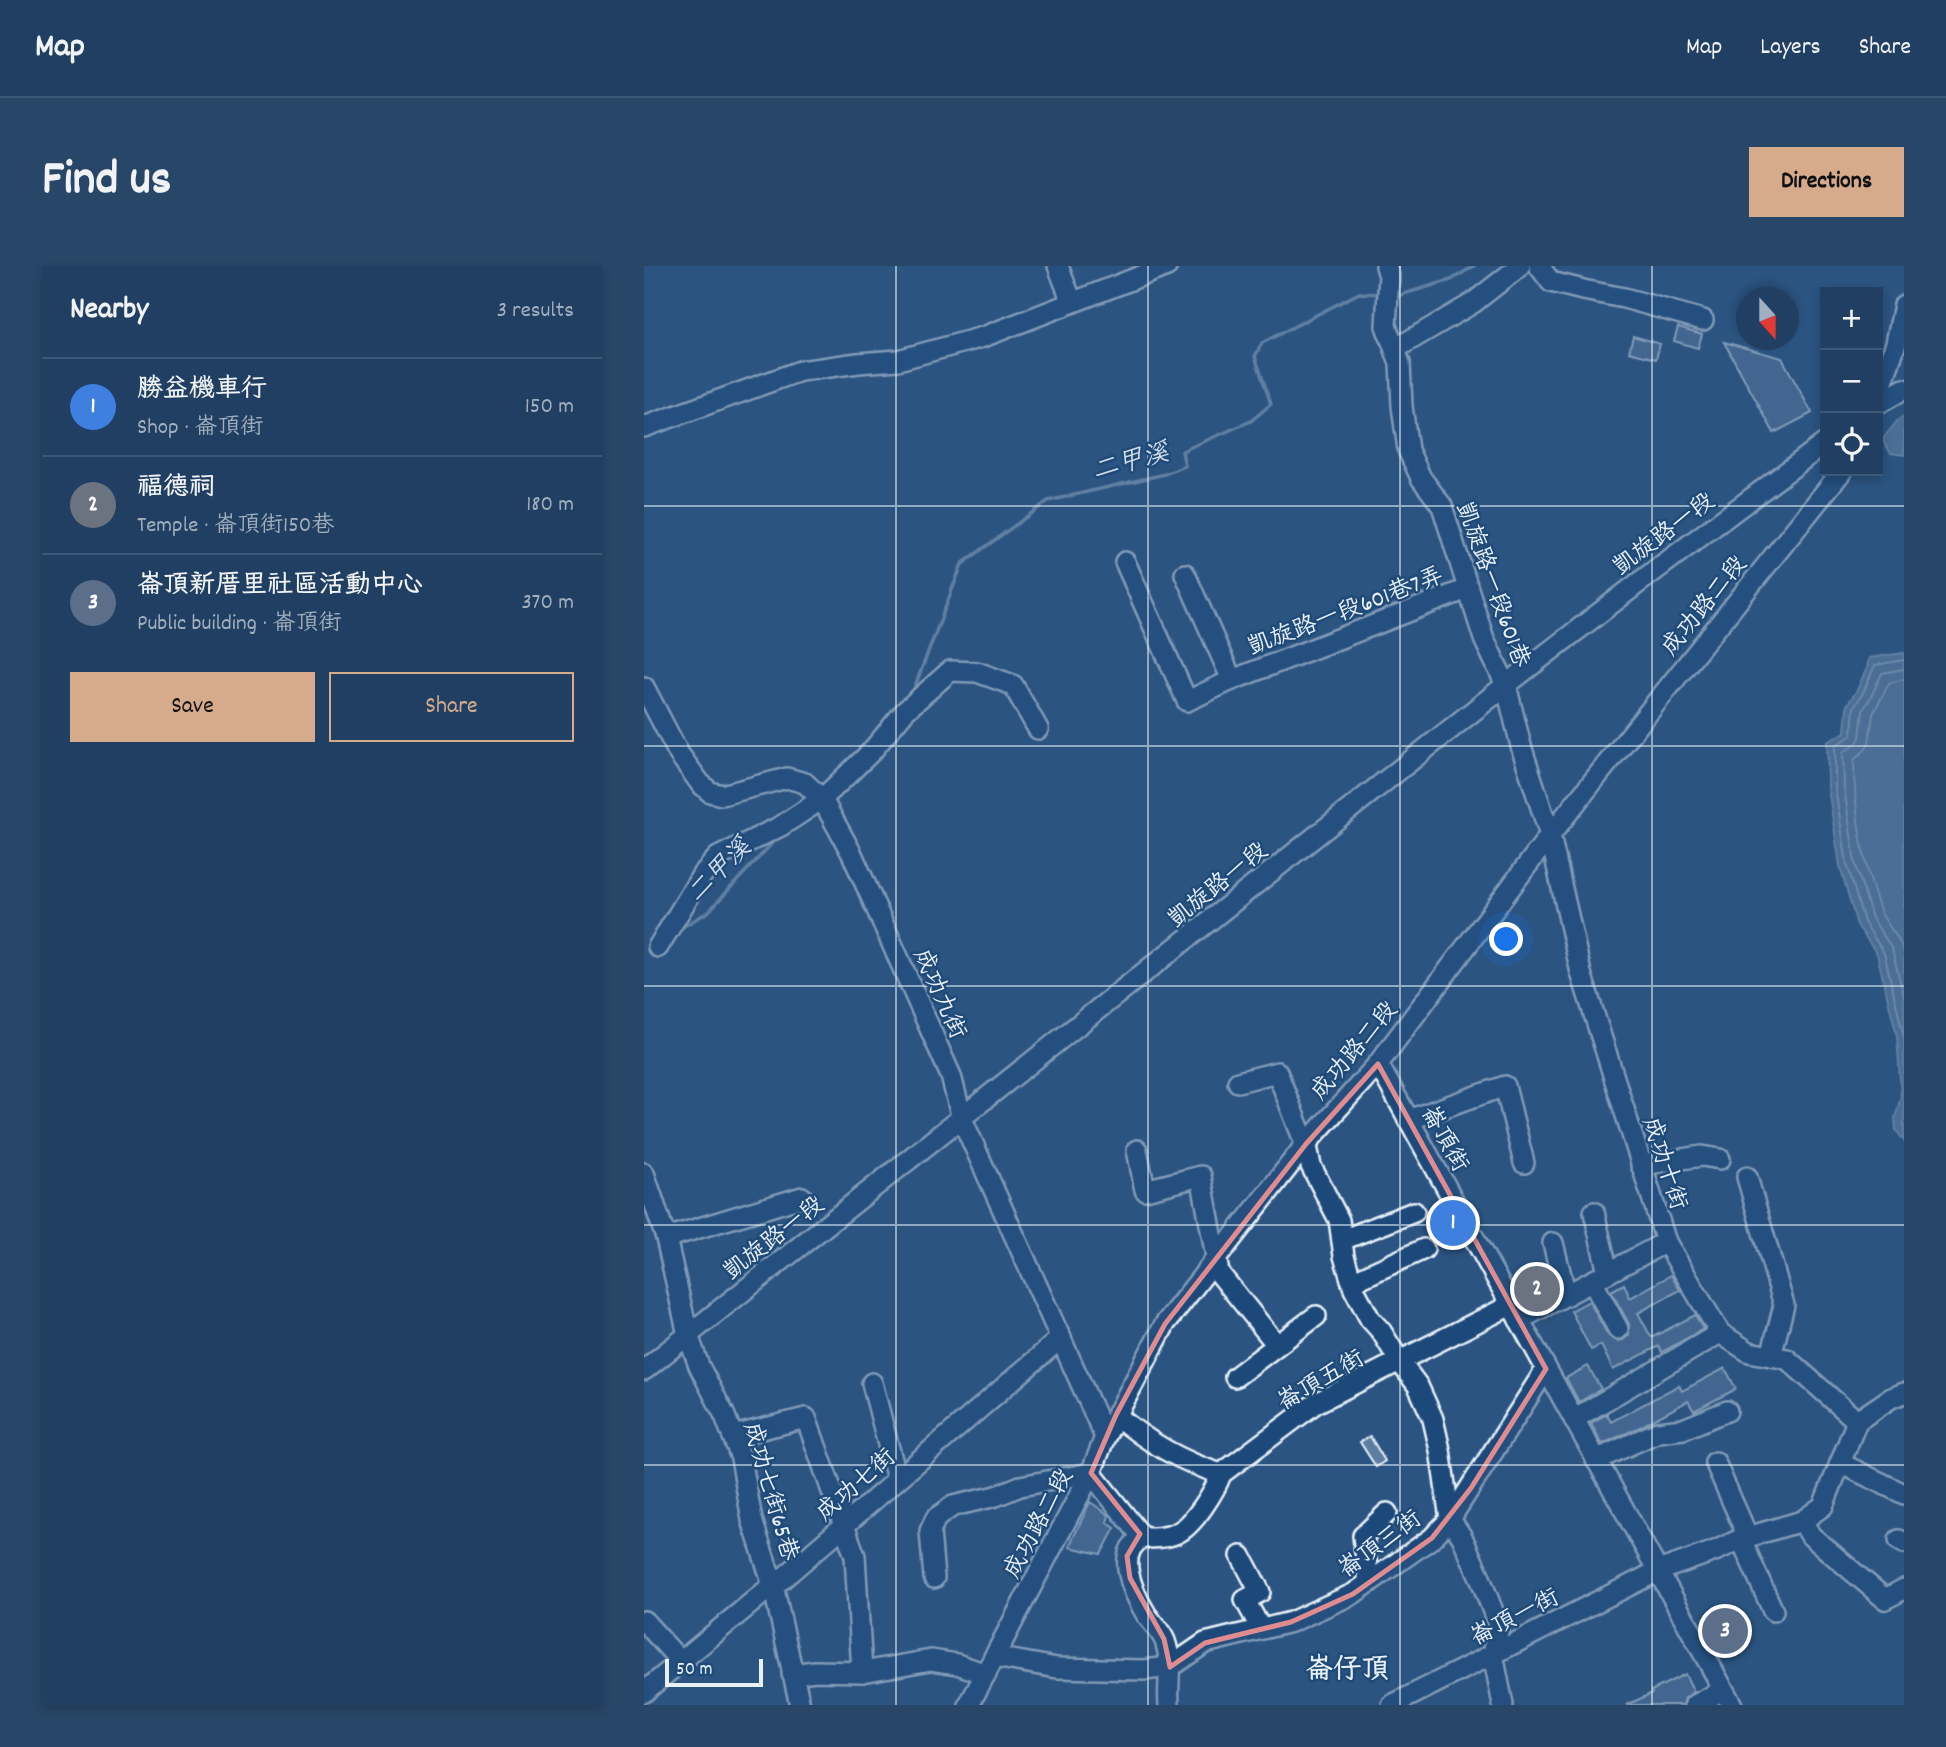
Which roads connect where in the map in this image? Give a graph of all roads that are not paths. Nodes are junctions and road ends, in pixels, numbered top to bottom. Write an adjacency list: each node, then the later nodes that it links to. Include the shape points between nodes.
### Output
1 (1058, 266): 7 (street)
2 (1167, 266): 7 (street)
3 (1520, 266): 10 (street, via 1473,303)
4 (1539, 266): 5 (street)
5 (1556, 274): 9 (street, via 1583,290)
6 (1388, 284): 10 (street, 凱旋路一段601巷, via 1386,326)
7 (1072, 302): 14 (street, via 983,337 898,360 800,371)
8 (1904, 305): 11 (street)
9 (1703, 320)
10 (1395, 349): 19 (street, 凱旋路一段601巷, via 1408,450 1442,506)
11 (1883, 382)
12 (1904, 389): 13 (street)
13 (1883, 401)
14 (644, 427)
15 (1820, 447): 21 (street, 凱旋路一段)
16 (1838, 476): 25 (street, 成功路二段)
17 (1125, 562): 20 (street, via 1187,701)
18 (1185, 574): 20 (street, 凱旋路一段601巷7弄)
19 (1467, 589): 20 (street, 凱旋路一段601巷7弄); 21 (street, 凱旋路一段601巷)
20 (1232, 680)
21 (1506, 685): 25 (street, 凱旋路一段601巷); 29 (street, 凱旋路一段)
22 (644, 687): 24 (street, 成功九街, via 679,754 710,792 722,795 787,778 805,783)
23 (1038, 729): 24 (street, via 1013,685 976,672 950,671 905,711 872,752)
24 (822, 799): 26 (street, via 718,857); 29 (street, 成功九街, via 852,854 951,1076)
25 (1550, 835): 27 (street, 成功路二段); 35 (street, 成功十街, via 1581,973)
26 (658, 947)
27 (1378, 1064): 30 (street, 崙頂街); 31 (street, 成功路二段)
28 (1238, 1082): 31 (street, via 1277,1072)
29 (962, 1118): 54 (street, 凱旋路一段); 55 (street, 成功九街)
30 (1408, 1120): 34 (street, via 1505,1086); 50 (street, 崙頂街)
31 (1306, 1144): 42 (street, via 1311,1166 1339,1220); 46 (street, 成功路二段)
32 (1136, 1150): 46 (street, via 1145,1190 1200,1176)
33 (1720, 1159): 35 (street, via 1702,1156)
34 (1524, 1163)
35 (1641, 1165): 43 (street, 成功十街)
36 (644, 1173): 41 (street, 成功七街65巷)
37 (1747, 1177): 57 (street, via 1784,1305)
38 (802, 1197): 41 (street)
39 (1414, 1212): 42 (street)
40 (1594, 1212): 47 (street)
41 (666, 1238): 54 (street, 成功七街65巷)
42 (1342, 1240): 48 (street)
43 (1666, 1242): 47 (street, 崙頂五街); 53 (street, 成功十街)
44 (1553, 1243): 49 (street)
45 (1424, 1249): 48 (street)
46 (1218, 1258): 56 (street, via 1219,1273); 65 (street, 成功路二段, via 1165,1324)
47 (1600, 1277): 49 (street, 崙頂五街); 52 (street)
48 (1352, 1282): 58 (street, via 1370,1319)
49 (1566, 1296): 50 (street, 崙頂五街)
50 (1515, 1312): 58 (street, 崙頂五街); 59 (street, 崙頂街)
51 (1316, 1316): 56 (street)
52 (1618, 1329)
53 (1720, 1333): 57 (street, 成功十街, via 1749,1352); 66 (street)
54 (688, 1335): 60 (street, 凱旋路一段); 68 (street, 成功七街65巷)
55 (1061, 1338): 69 (street, 成功九街); 75 (street, 成功七街)
56 (1277, 1345): 61 (street)
57 (1771, 1356): 67 (street, 成功十街, via 1787,1359)
58 (1400, 1362): 74 (street, 崙頂五街, via 1316,1403); 78 (street, via 1418,1386 1433,1419)
59 (1546, 1369): 66 (street, 崙頂街); 78 (street, 崙頂三街)
60 (644, 1370)
61 (1235, 1377)
62 (872, 1383): 75 (street)
63 (1904, 1393): 67 (street)
64 (1727, 1411): 70 (street, via 1683,1429 1658,1432)
65 (1116, 1415): 69 (street, 成功路二段); 74 (street, via 1192,1465)
66 (1574, 1419): 70 (street, 崙頂街)
67 (1857, 1421): 72 (street)
68 (733, 1436): 80 (street, via 806,1418); 87 (street, 成功七街65巷)
69 (1105, 1437): 73 (street, 成功路二段)
70 (1596, 1460): 84 (street, 崙頂街)
71 (1715, 1462): 82 (street)
72 (1840, 1463): 76 (street); 79 (street, via 1823,1506)
73 (1091, 1473): 81 (street); 85 (street, via 1020,1486 953,1506 936,1518 930,1531); 94 (street, 成功路二段)
74 (1221, 1475): 81 (street, 崙頂五街, via 1201,1510 1181,1532)
75 (897, 1479): 80 (street, 成功七街)
76 (1904, 1493)
77 (1387, 1513): 86 (street, via 1363,1536)
78 (1450, 1518): 86 (street, 崙頂三街, via 1432,1538); 92 (street, via 1499,1627)
79 (1802, 1521): 82 (street, 崙頂一街); 88 (street, via 1811,1536 1885,1599)
80 (844, 1526): 87 (street, 成功七街); 96 (street, via 855,1556)
81 (1143, 1538): 95 (street, via 1126,1556 1130,1578 1164,1639)
82 (1744, 1538): 84 (street, 崙頂一街); 89 (street)
83 (1241, 1556): 91 (street, via 1260,1592 1245,1600)
84 (1658, 1571): 92 (street, 崙頂一街); 99 (street, 崙頂街)
85 (934, 1578)
86 (1369, 1583): 91 (street, 崙頂三街, via 1291,1622)
87 (773, 1585): 93 (street, 成功七街); 97 (street)
88 (1904, 1589)
89 (1773, 1611)
90 (644, 1621): 93 (street)
91 (1261, 1629): 95 (street, 崙頂三街, via 1205,1643)
92 (1493, 1654): 101 (street, 崙頂一街); 104 (street)
93 (681, 1662): 98 (street, 成功七街)
94 (990, 1665): 95 (street); 96 (street, via 932,1660); 103 (street, 成功路二段)
95 (1170, 1667): 100 (street)
96 (862, 1672): 97 (street)
97 (792, 1674): 102 (street)
98 (644, 1692)
99 (1728, 1698): 105 (street)
100 (1168, 1704)
101 (1399, 1704)
102 (800, 1705)
103 (970, 1705)
104 (1503, 1705)
105 (1695, 1705)

